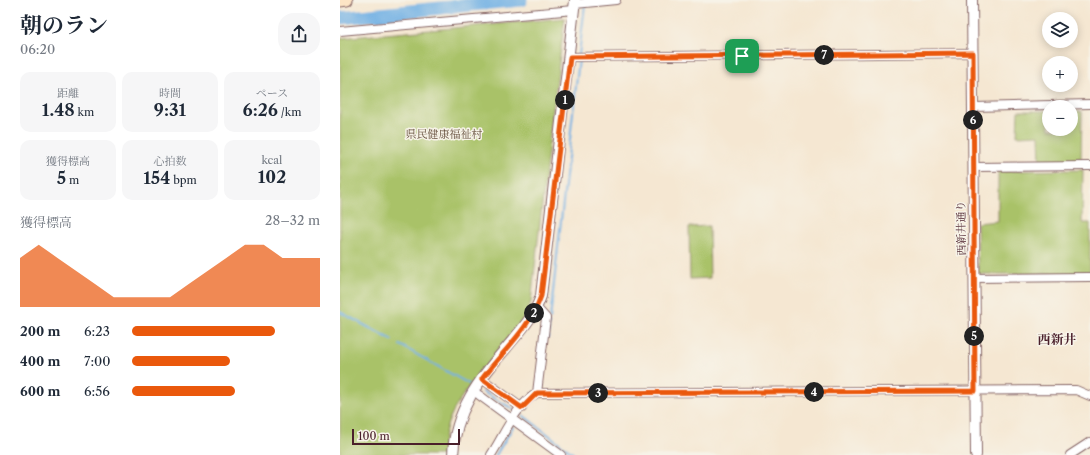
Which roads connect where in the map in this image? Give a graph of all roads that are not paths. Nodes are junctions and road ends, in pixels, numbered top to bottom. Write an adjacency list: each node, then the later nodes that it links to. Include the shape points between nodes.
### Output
1 (347, 0): 4 (main road)
2 (616, 0): 5 (street)
3 (972, 0): 7 (street, 西新井通り)
4 (340, 1)
5 (575, 4): 6 (street); 8 (street)
6 (340, 31)
7 (973, 53): 8 (street); 10 (street, 西新井通り)
8 (570, 57): 15 (street, via 543,281)
9 (1090, 104): 10 (street)
10 (974, 107): 12 (street, 西新井通り)
11 (1090, 166): 12 (street)
12 (973, 167): 14 (street, 西新井通り)
13 (1090, 277): 14 (street)
14 (974, 278): 17 (street, 西新井通り)
15 (536, 308): 16 (street, via 530,320); 18 (street, via 546,318)
16 (482, 379): 21 (street); 24 (street, via 460,414)
17 (975, 391): 18 (street); 20 (street, via 1076,390); 27 (street, 西新井通り)
18 (537, 393): 21 (street)
19 (479, 395): 22 (street)
20 (1090, 396)
21 (522, 408): 22 (street)
22 (512, 419): 25 (street); 26 (street)
23 (1090, 442): 28 (street)
24 (453, 455)
25 (491, 455)
26 (561, 455)
27 (976, 455)
28 (1070, 455)

